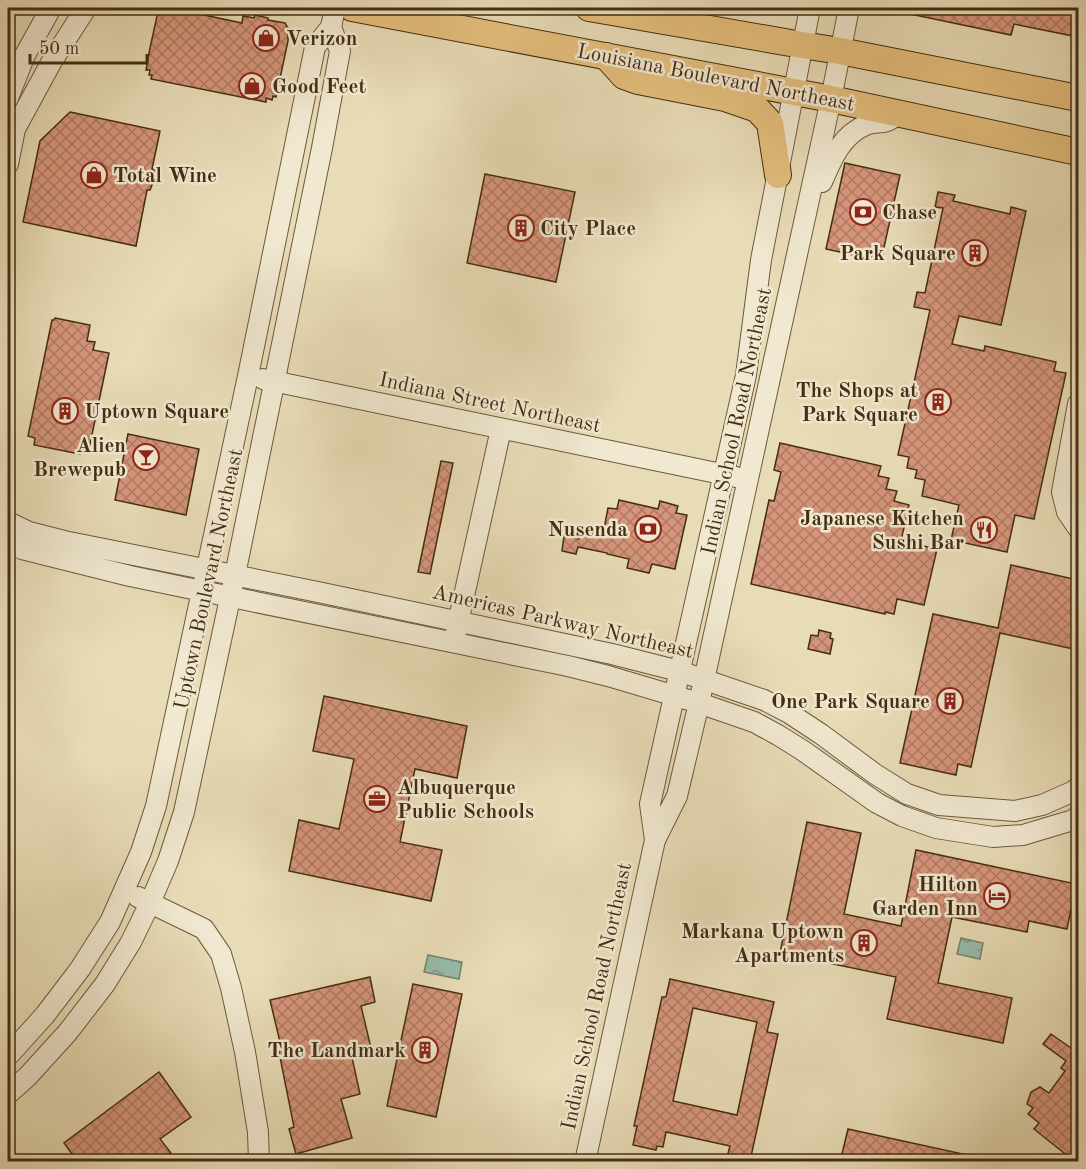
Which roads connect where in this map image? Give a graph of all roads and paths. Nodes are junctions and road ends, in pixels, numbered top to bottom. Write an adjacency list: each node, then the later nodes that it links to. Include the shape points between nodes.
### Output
1 (51, 8): 14 (street, via 25,55)
2 (86, 8): 19 (street, via 15,129)
3 (335, 8): 9 (street, Uptown Boulevard Northeast)
4 (352, 8): 12 (main road, Louisiana Boulevard Northeast)
5 (589, 8): 8 (main road, Louisiana Boulevard Northeast)
6 (810, 8): 10 (street, Indian School Road Northeast)
7 (849, 8): 11 (street, Indian School Road Northeast)
8 (627, 11): 10 (main road, Louisiana Boulevard Northeast)
9 (331, 27): 22 (street, Uptown Boulevard Northeast, via 315,47); 23 (street, Uptown Boulevard Northeast, via 340,51)
10 (802, 45): 11 (main road, Louisiana Boulevard Northeast); 13 (street, Indian School Road Northeast)
11 (840, 51): 15 (main road, Louisiana Boulevard Northeast); 16 (street, Indian School Road Northeast)
12 (606, 56): 13 (main road, Louisiana Boulevard Northeast); 20 (main road, via 624,76 638,81 725,98 757,109 770,123)
13 (795, 92): 16 (main road, Louisiana Boulevard Northeast); 20 (street, Indian School Road Northeast)
14 (8, 98)
15 (1078, 98)
16 (831, 99): 17 (main road, Louisiana Boulevard Northeast); 21 (street, Indian School Road Northeast)
17 (899, 113): 18 (main road, Louisiana Boulevard Northeast); 21 (street, via 888,121 870,123 856,131 835,152)
18 (1078, 152)
19 (8, 164)
20 (778, 175): 26 (street, Indian School Road Northeast, via 761,260 746,375)
21 (796, 261): 27 (street, Indian School Road Northeast)
22 (248, 376): 23 (street, Indiana Street Northeast); 31 (street, Uptown Boulevard Northeast)
23 (273, 382): 25 (street, Indiana Street Northeast); 32 (street, Uptown Boulevard Northeast)
24 (1078, 404): 29 (street, via 1062,492 1067,512)
25 (501, 429): 26 (street, Indiana Street Northeast); 35 (street)
26 (723, 474): 27 (street, Indiana Street Northeast); 37 (street, Indian School Road Northeast)
27 (748, 480): 38 (street, Indian School Road Northeast)
28 (8, 522): 31 (street, Americas Parkway Northeast, via 64,541)
29 (1078, 528)
30 (8, 542): 33 (street, Americas Parkway Northeast, via 33,552)
31 (206, 569): 32 (street, Americas Parkway Northeast); 33 (street, Uptown Boulevard Northeast)
32 (235, 575): 34 (street, Uptown Boulevard Northeast); 35 (street, Americas Parkway Northeast)
33 (202, 591): 34 (street, Americas Parkway Northeast); 44 (street, Uptown Boulevard Northeast, via 156,806)
34 (230, 597): 36 (street, Americas Parkway Northeast); 45 (street, Uptown Boulevard Northeast, via 184,812)
35 (458, 621): 36 (street); 37 (street, Americas Parkway Northeast)
36 (453, 643): 39 (street, Americas Parkway Northeast, via 598,673)
37 (679, 671): 38 (street, Americas Parkway Northeast); 39 (street, Indian School Road Northeast)
38 (704, 679): 40 (street, Indian School Road Northeast); 41 (street, Americas Parkway Northeast, via 789,713 907,794 939,805 1015,811 1042,805)
39 (674, 696): 40 (street, Americas Parkway Northeast); 43 (street, Indian School Road Northeast, via 650,804)
40 (699, 703): 42 (street, Americas Parkway Northeast, via 754,722 802,750 877,803 936,828 993,837 1023,835); 43 (street, Indian School Road Northeast, via 677,796)
41 (1078, 788)
42 (1078, 816)
43 (655, 840): 49 (street, Indian School Road Northeast)
44 (124, 891): 45 (street); 46 (street, Uptown Boulevard Northeast, via 110,922 80,969)
45 (150, 903): 47 (street, Uptown Boulevard Northeast, via 105,984 68,1032); 48 (street, via 204,929 221,954 245,1052)
46 (8, 1056)
47 (8, 1094)
48 (259, 1161)
49 (585, 1161)

